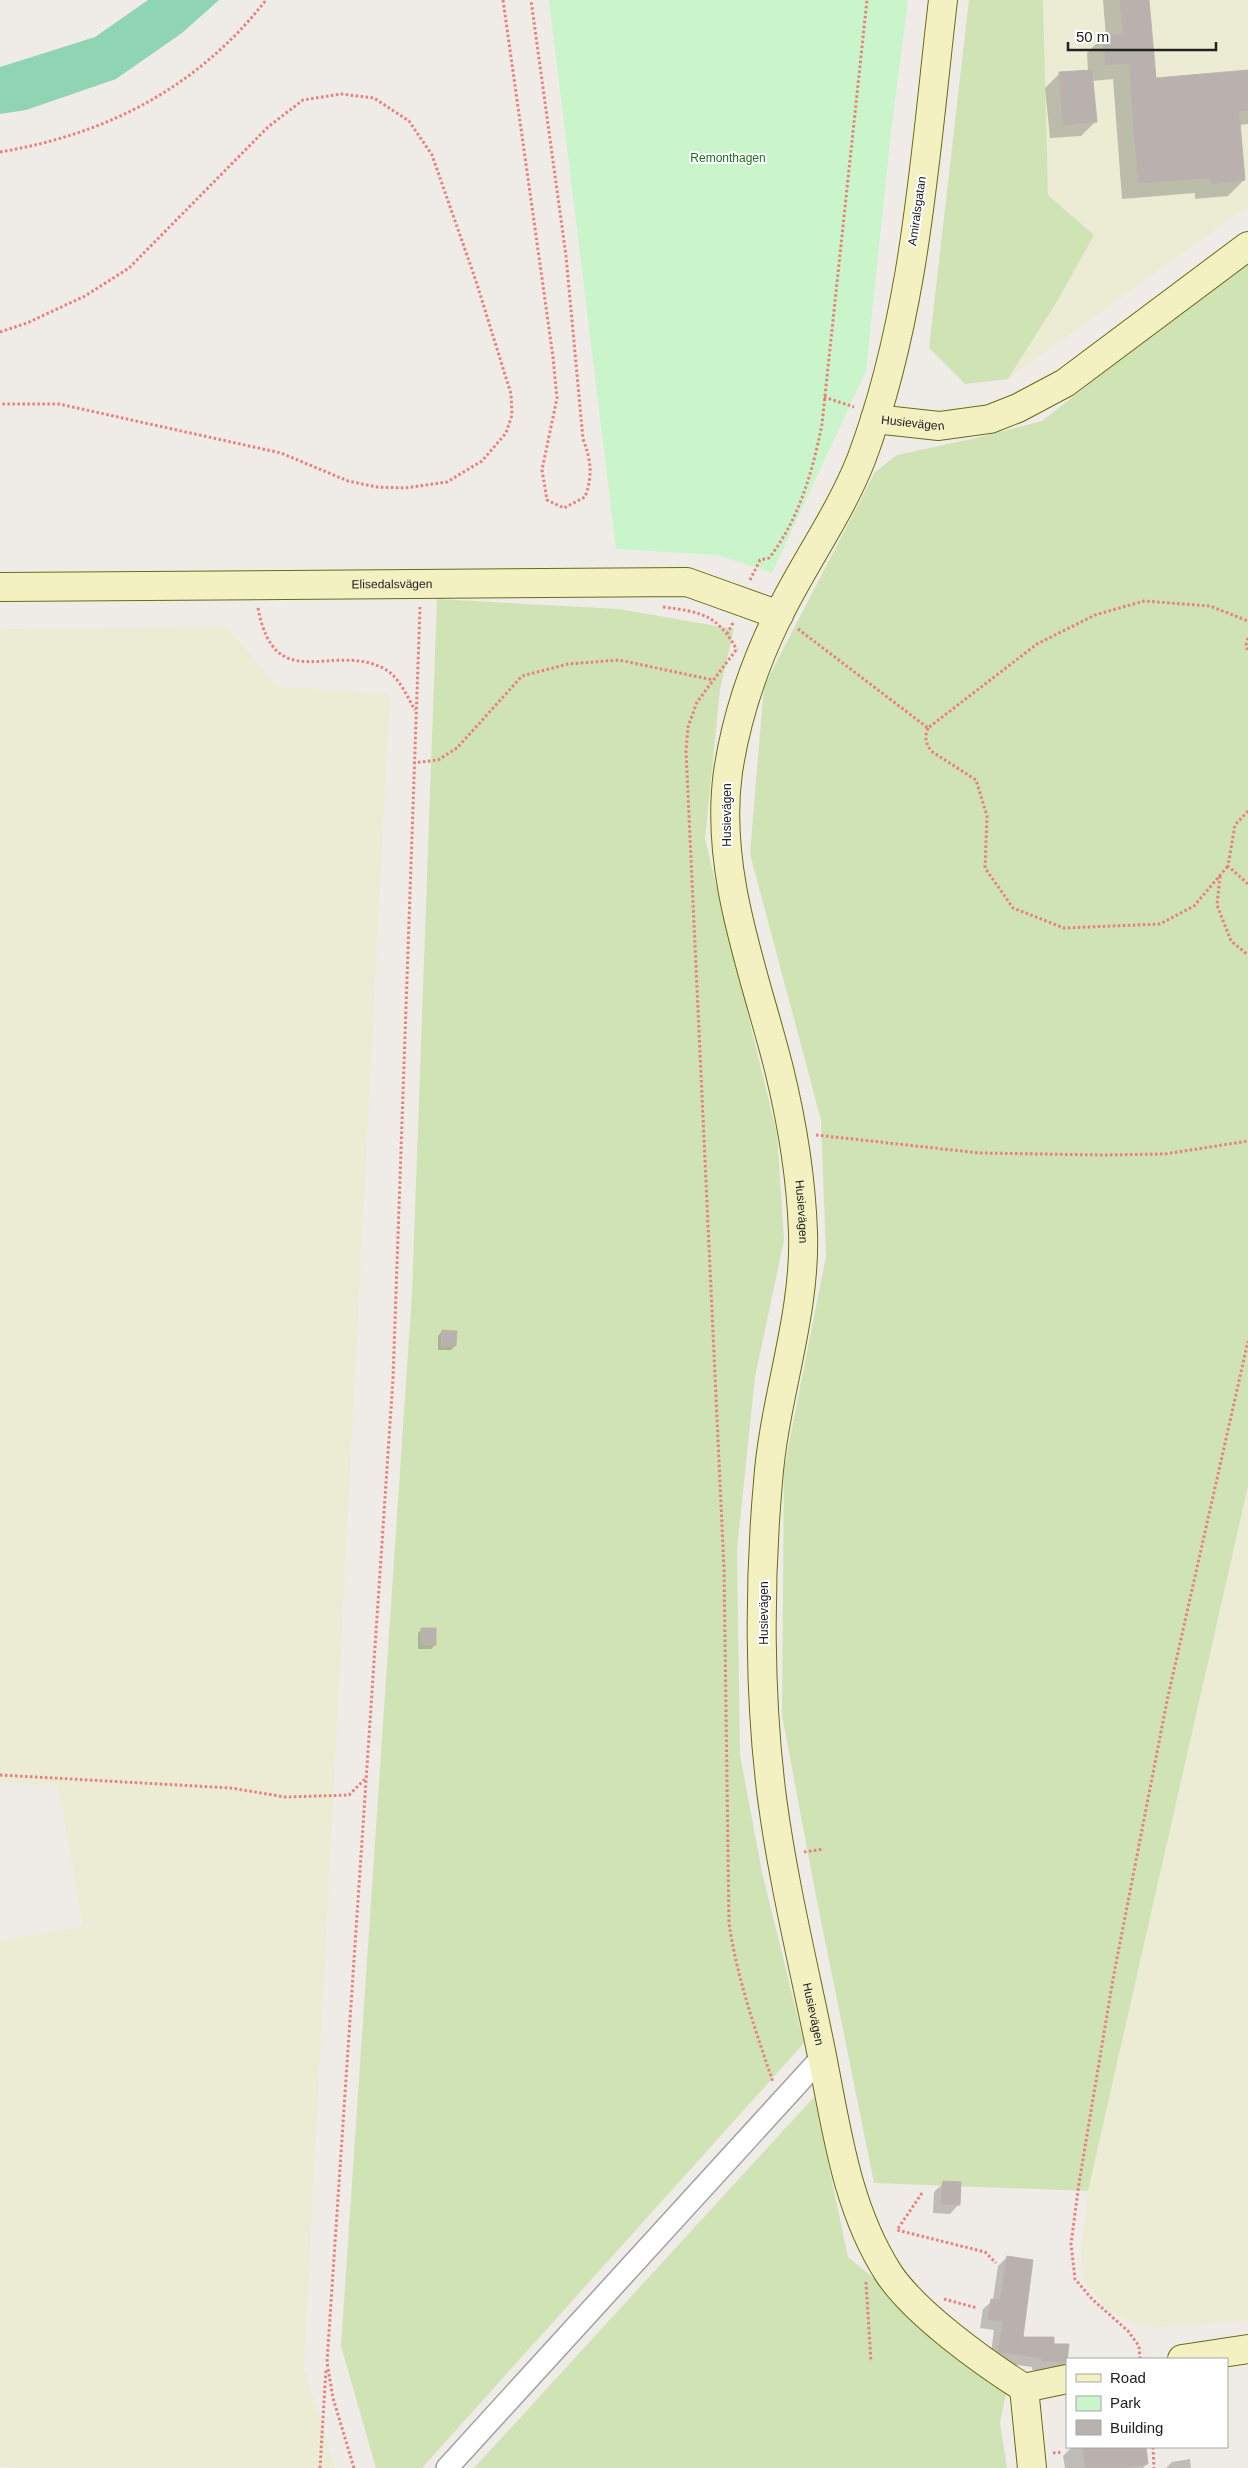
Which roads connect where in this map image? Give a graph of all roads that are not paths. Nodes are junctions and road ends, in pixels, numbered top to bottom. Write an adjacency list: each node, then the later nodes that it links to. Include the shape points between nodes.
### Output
1 (942, 0): 3 (street, Amiralsgatan, via 915,232 890,367)
2 (1248, 246): 3 (street, Husievägen, via 1065,383 1018,408 990,418 939,426)
3 (876, 418): 5 (street, Husievägen, via 858,467 826,532)
4 (0, 587): 5 (street, Elisedalsvägen, via 687,582)
5 (779, 615): 6 (street, Husievägen, via 757,666 734,734 727,781 727,850 736,903 794,1137 803,1244 800,1288 768,1473 764,1543 765,1733 782,1856)
6 (822, 2057): 10 (street, Husievägen, via 836,2130 859,2217 889,2274 914,2303 965,2347); 11 (street)
7 (1248, 2349): 8 (street)
8 (1189, 2358)
9 (1066, 2380): 10 (street)
10 (1024, 2388): 12 (street)
11 (447, 2468)
12 (1032, 2468)

